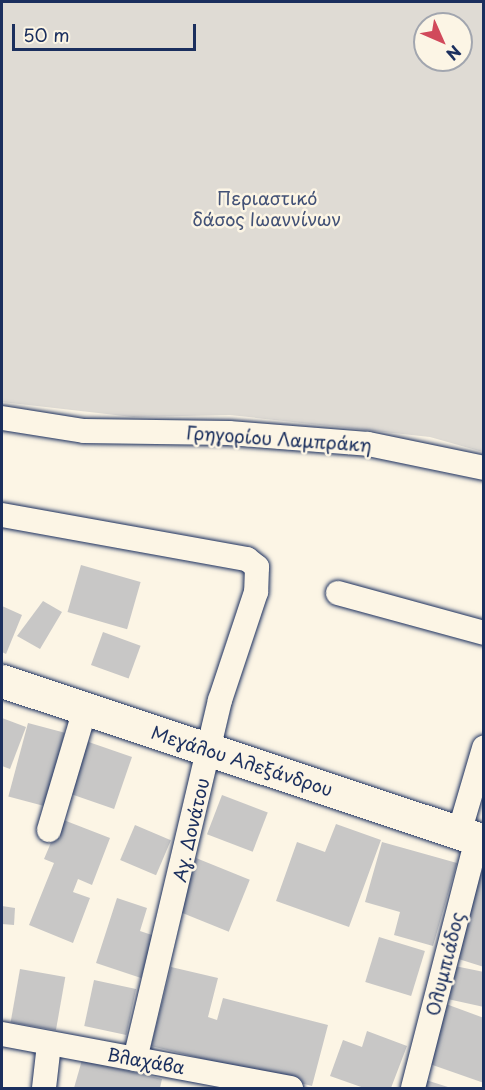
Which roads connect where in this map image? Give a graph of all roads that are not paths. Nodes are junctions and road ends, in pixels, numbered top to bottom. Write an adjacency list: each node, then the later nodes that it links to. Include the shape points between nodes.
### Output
1 (2, 418): 2 (street, Γρηγορίου Λαμπράκη, via 84,431 229,433 368,444)
2 (483, 468)
3 (2, 515): 9 (street, Αγ. Δονάτου, via 247,559 257,567 256,592 228,671)
4 (338, 593): 5 (street)
5 (483, 633)
6 (2, 681): 7 (main road, Μεγάλου Αλεξάνδρου)
7 (85, 709): 9 (main road, Μεγάλου Αλεξάνδρου); 10 (street)
8 (483, 748): 11 (street, Ολυμπιάδος)
9 (209, 750): 11 (main road, Μεγάλου Αλεξάνδρου); 14 (street, Αγ. Δονάτου)
10 (49, 830)
11 (473, 838): 17 (street, Ολυμπιάδος)
12 (2, 1034): 13 (street, Βλαχάβα)
13 (50, 1044): 14 (street, Βλαχάβα); 15 (street)
14 (135, 1059): 16 (street, Βλαχάβα)
15 (44, 1089)
16 (291, 1089)
17 (413, 1089)

